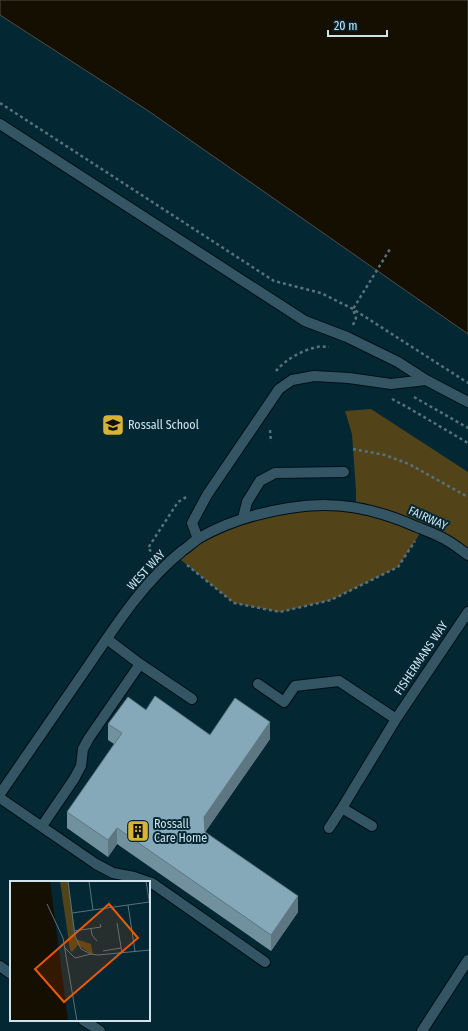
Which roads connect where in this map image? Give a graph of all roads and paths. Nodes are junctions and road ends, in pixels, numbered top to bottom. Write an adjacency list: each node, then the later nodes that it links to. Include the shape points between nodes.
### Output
1 (0, 103): 4 (path, via 274,281 321,293 353,309)
2 (0, 124): 3 (street, via 305,321 353,340 398,362)
3 (426, 380): 5 (street); 7 (street)
4 (468, 383)
5 (391, 384): 8 (path); 16 (street, via 314,376 292,380 278,389 192,523)
6 (388, 397): 9 (path)
7 (468, 402)
8 (468, 428)
9 (468, 443)
10 (353, 449): 12 (path, via 385,455 409,464)
11 (344, 472): 13 (street, via 274,474 260,481 247,502)
12 (468, 497)
13 (243, 518): 14 (street, WEST WAY, via 305,505 356,508); 16 (street, WEST WAY)
14 (398, 518): 15 (street, FAIRWAY)
15 (423, 529): 17 (street, FAIRWAY); 18 (path, via 398,567 331,600 280,612 234,603)
16 (198, 539): 18 (street, WEST WAY)
17 (468, 555)
18 (176, 556): 20 (street, WEST WAY, via 139,596)
19 (468, 612): 24 (street, FISHERMANS WAY)
20 (107, 639): 21 (street); 25 (street, WEST WAY)
21 (140, 664): 23 (street); 28 (street, via 89,738 83,749 81,766)
22 (258, 684): 24 (street, via 284,702 295,686 339,681)
23 (192, 699)
24 (396, 719): 27 (street, FISHERMANS WAY)
25 (0, 794)
26 (0, 798): 28 (street)
27 (342, 808): 29 (street); 30 (street, FISHERMANS WAY)
28 (42, 826): 31 (street, via 96,864 114,873)
29 (372, 826)
30 (329, 828)
31 (146, 881)
32 (150, 883): 34 (street)
33 (468, 960): 39 (street)
34 (264, 962)
35 (0, 966): 36 (street)
36 (10, 973)
37 (85, 1021): 38 (street)
38 (100, 1031)
39 (422, 1031)

